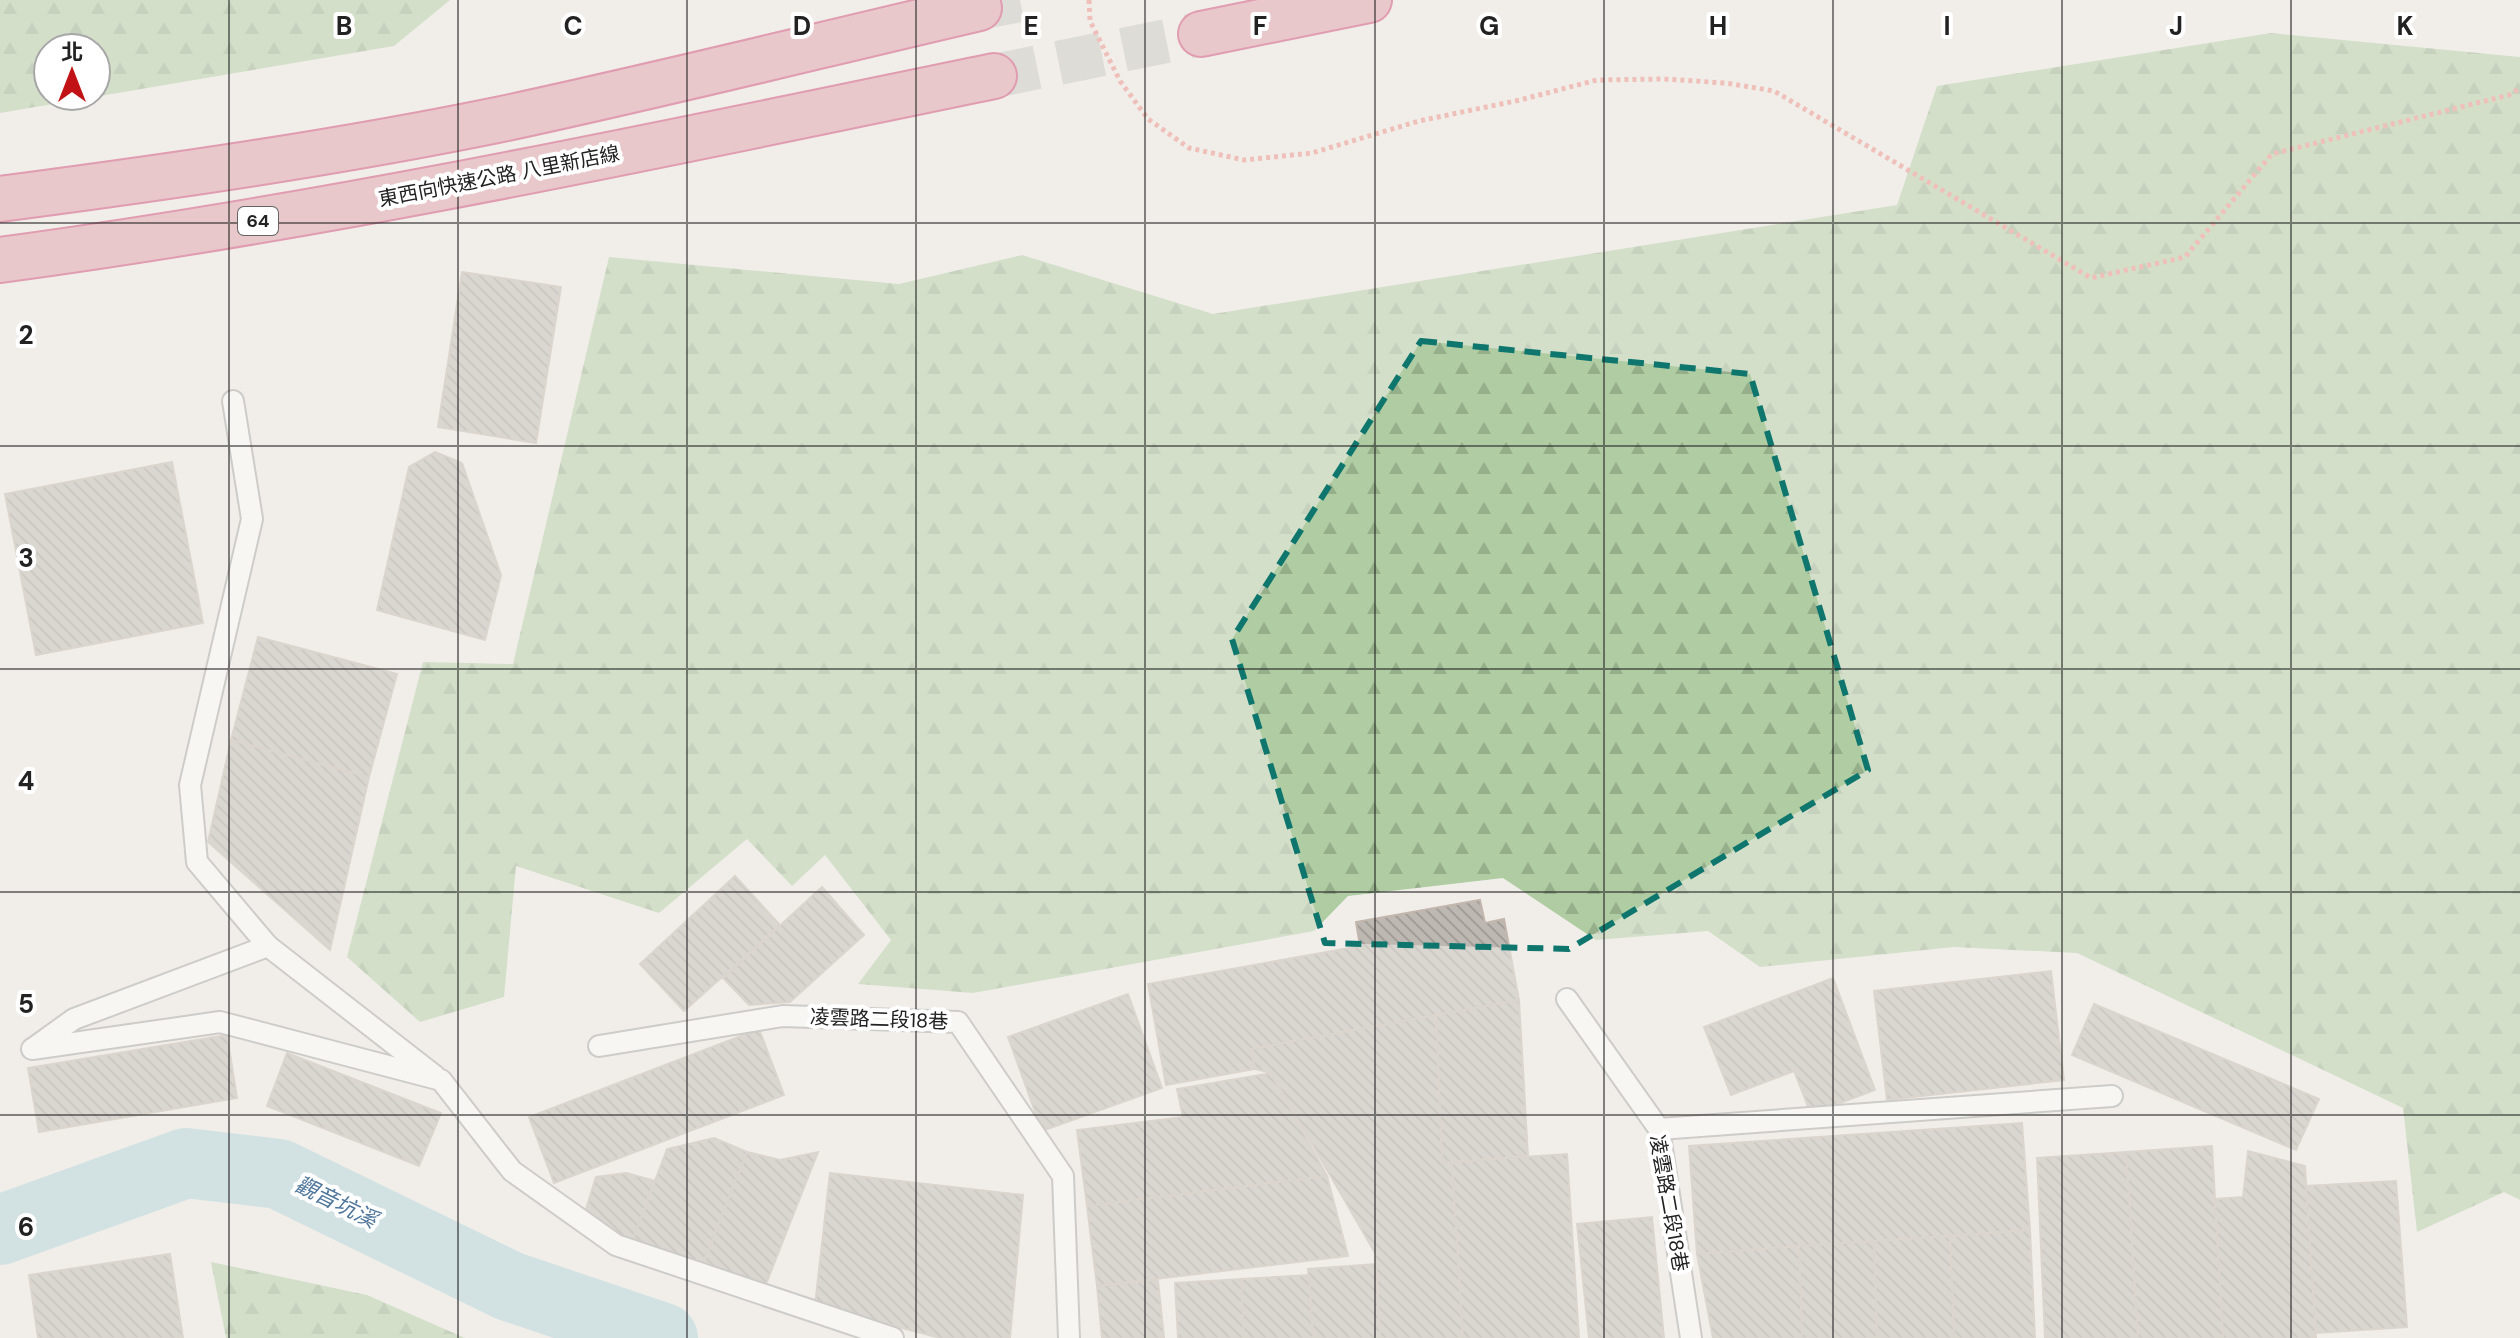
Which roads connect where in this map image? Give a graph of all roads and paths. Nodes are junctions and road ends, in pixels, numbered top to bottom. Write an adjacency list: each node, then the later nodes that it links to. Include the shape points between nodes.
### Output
1 (1089, 0): 6 (path, via 1090,21 1120,81 1148,119 1189,148 1244,160 1312,153 1419,121 1597,80 1726,83 1774,91 2091,278 2185,257 2272,154)
2 (1369, 0): 4 (highway)
3 (979, 8): 7 (highway, via 502,119 301,156)
4 (1201, 34)
5 (994, 76): 8 (highway, 東西向快速公路 八里新店線 / 64, via 515,174 143,241)
6 (2520, 88)
7 (0, 199)
8 (0, 260)
9 (233, 401): 10 (lane, via 252,519 190,785 197,862)
10 (268, 946): 13 (lane); 13 (lane, via 74,1019 32,1049 220,1022)
11 (1567, 999): 15 (lane, 凌雲路二段18巷)
12 (599, 1046): 17 (lane, 凌雲路二段18巷, via 783,1016 958,1022 1063,1176)
13 (441, 1080): 16 (lane, via 512,1171 616,1245)
14 (2112, 1096): 15 (lane)
15 (1659, 1129): 18 (lane, 凌雲路二段18巷)
16 (893, 1338)
17 (1069, 1338)
18 (1691, 1338)

